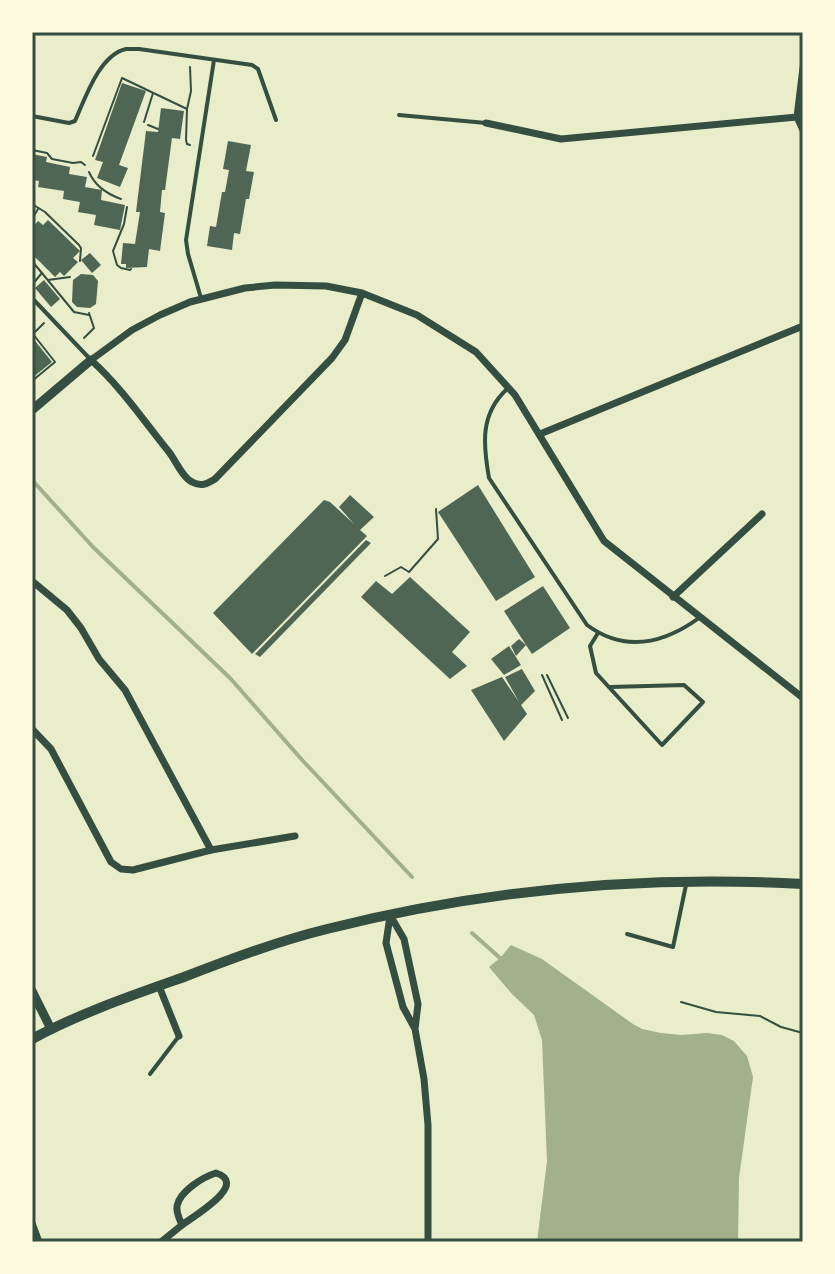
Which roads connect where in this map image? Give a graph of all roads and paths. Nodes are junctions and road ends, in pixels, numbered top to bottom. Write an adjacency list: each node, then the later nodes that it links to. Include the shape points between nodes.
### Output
1 (190, 57): 2 (lane); 5 (path); 7 (lane, via 125,49 99,70 75,121)
2 (214, 60): 9 (lane, via 258,69); 16 (lane)
3 (803, 68): 8 (street)
4 (153, 93): 5 (path); 10 (path); 18 (path, via 120,79)
5 (187, 109): 16 (path, via 187,144)
6 (399, 115): 11 (lane)
7 (32, 116)
8 (797, 117): 11 (street, via 561,139); 14 (street)
9 (276, 120)
10 (144, 122)
11 (486, 123)
12 (148, 125): 13 (path)
13 (158, 129)
14 (803, 130)
15 (32, 139): 17 (path)
16 (199, 147): 35 (lane, via 186,240)
17 (32, 148): 19 (path, via 52,159)
18 (93, 156)
19 (85, 165)
20 (89, 172): 21 (path, via 105,192)
21 (121, 199)
22 (32, 204): 24 (path)
23 (127, 207): 28 (path, via 113,251 117,265)
24 (39, 208): 25 (path); 27 (path, via 79,245)
25 (32, 219)
26 (32, 261): 29 (path)
27 (80, 261)
28 (131, 269)
29 (41, 274): 31 (path); 32 (path)
30 (70, 277): 31 (path)
31 (48, 280): 39 (path, via 74,312 89,314 94,325)
32 (32, 285)
33 (362, 293): 35 (street, via 275,285); 40 (street, via 345,340 332,358 207,485 189,481); 42 (street, via 417,315 476,352)
34 (32, 298): 36 (lane)
35 (201, 298): 40 (street, via 132,330)
36 (51, 317): 38 (path); 39 (lane)
37 (803, 326): 44 (street)
38 (33, 333): 41 (path, via 55,362)
39 (76, 345): 40 (lane)
40 (91, 360): 43 (street)
41 (32, 381)
42 (509, 388): 44 (street); 51 (lane, via 496,400 487,421 484,450 489,478 587,625)
43 (32, 410)
44 (540, 434): 49 (street, via 604,541)
45 (436, 509): 47 (path, via 438,539 409,572 401,567)
46 (762, 514): 49 (street)
47 (385, 576)
48 (32, 581): 58 (street, via 67,610 125,690)
49 (673, 597): 50 (street)
50 (700, 618): 51 (lane, via 680,632 647,641 626,642); 53 (street)
51 (598, 633): 52 (lane, via 590,646 596,673)
52 (610, 687): 52 (lane, via 662,745 703,702 684,685)
53 (803, 698)
54 (568, 718): 55 (path, via 544,675)
55 (562, 720)
56 (32, 729): 58 (street, via 51,749 111,862 121,869)
57 (295, 836): 58 (street)
58 (211, 850)
59 (686, 883): 60 (main road); 61 (main road, via 531,890); 62 (lane, via 673,947)
60 (803, 884)
61 (390, 915): 63 (main road, via 268,946); 67 (street, via 404,939 418,1004); 67 (street, via 386,943 403,1007)
62 (627, 934)
63 (159, 986): 66 (main road); 69 (street)
64 (32, 991): 66 (street)
65 (681, 1002): 68 (path, via 760,1016)
66 (51, 1029): 70 (main road)
67 (415, 1029): 76 (street, via 428,1125)
68 (803, 1033)
69 (179, 1036): 71 (lane)
70 (32, 1039)
71 (150, 1074)
72 (32, 1223): 74 (street)
73 (182, 1225): 73 (street, via 221,1197 227,1181 223,1176 209,1175 184,1193 177,1203); 75 (street)
74 (39, 1242)
75 (161, 1242)
76 (428, 1242)

